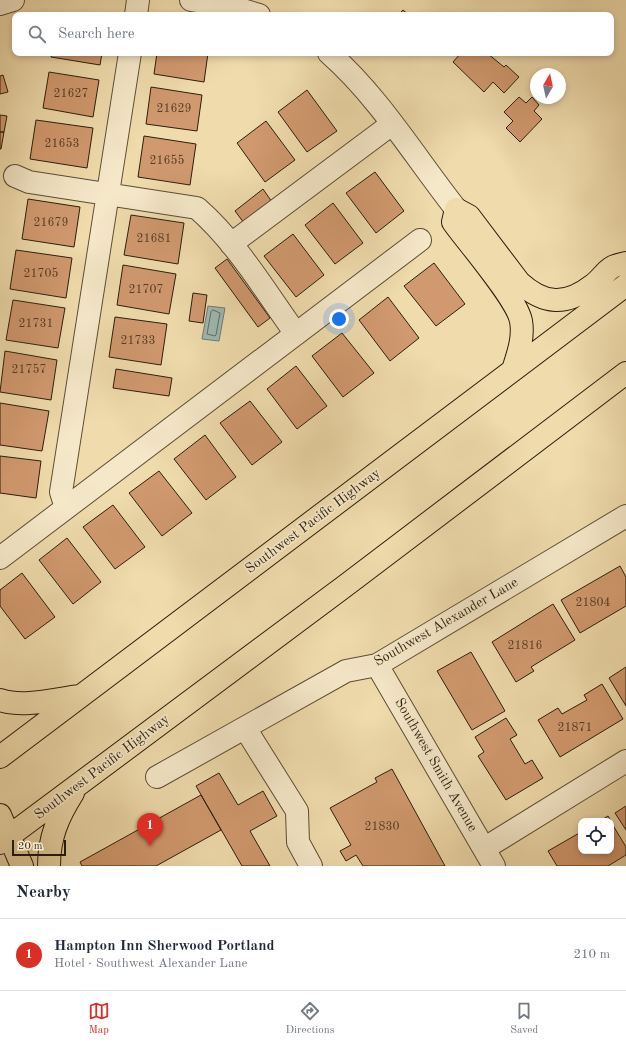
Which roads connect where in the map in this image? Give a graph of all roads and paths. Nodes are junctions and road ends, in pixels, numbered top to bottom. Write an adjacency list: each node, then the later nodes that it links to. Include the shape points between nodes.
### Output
1 (13, 0): 4 (street)
2 (138, 0): 5 (street)
3 (191, 0): 6 (street)
4 (0, 4)
5 (136, 12)
6 (249, 12)
7 (130, 56): 11 (street)
8 (331, 56): 9 (street, via 362,86)
9 (392, 124): 12 (street); 14 (street)
10 (15, 176): 11 (street, via 29,182)
11 (108, 194): 14 (street, via 197,208 215,224); 20 (street, via 61,492)
12 (456, 209): 15 (main road, via 469,216 519,282 528,291 545,299 571,298 595,284 612,268); 18 (main road, via 453,222 510,299 521,320 520,347)
13 (420, 240): 17 (street)
14 (231, 244): 17 (street)
15 (626, 263)
16 (626, 285): 18 (main road, Southwest Pacific Highway)
17 (296, 334): 20 (street)
18 (513, 370): 24 (main road, Southwest Pacific Highway)
19 (626, 373): 30 (main road, Southwest Pacific Highway)
20 (66, 508): 22 (street)
21 (626, 516): 23 (street, Southwest Alexander Lane)
22 (0, 558)
23 (378, 665): 26 (street, Southwest Alexander Lane, via 346,671); 33 (street, Southwest Smith Avenue)
24 (81, 696): 25 (main road, via 24,703); 27 (main road, Southwest Pacific Highway)
25 (0, 700)
26 (245, 728): 29 (street, Southwest Alexander Lane); 36 (street, via 297,811 298,842)
27 (0, 757)
28 (626, 761): 33 (street)
29 (157, 777)
30 (77, 786): 32 (main road, Southwest Pacific Highway); 35 (main road, via 60,814 52,835)
31 (0, 815): 32 (main road)
32 (4, 840): 34 (main road)
33 (490, 857)
34 (22, 866)
35 (49, 866)
36 (311, 866)

